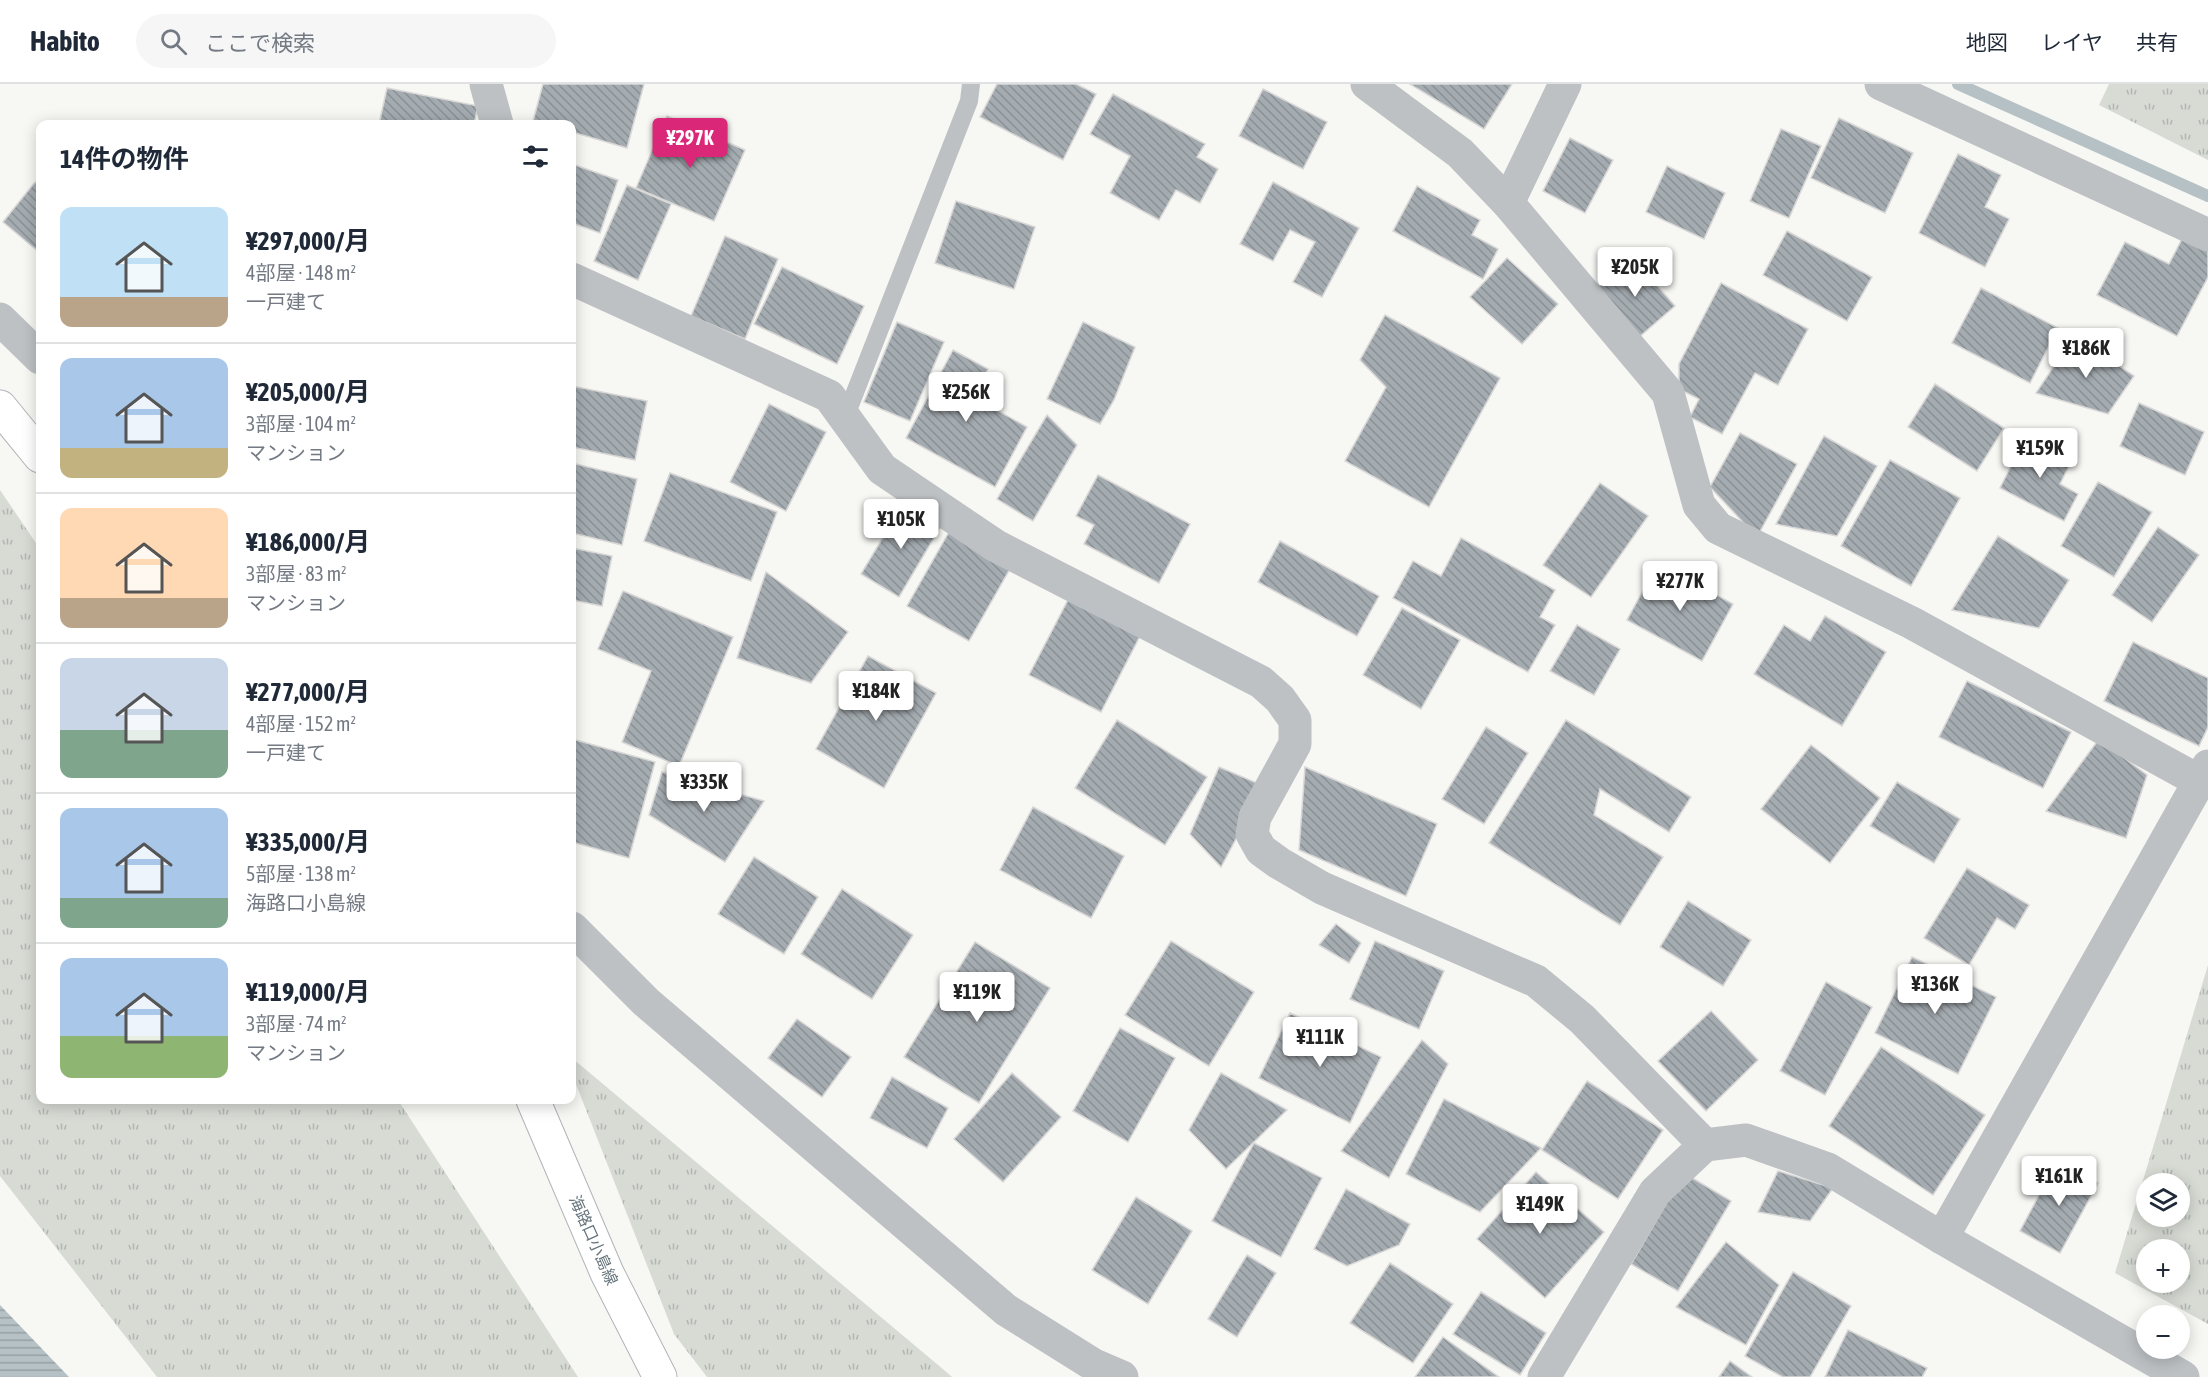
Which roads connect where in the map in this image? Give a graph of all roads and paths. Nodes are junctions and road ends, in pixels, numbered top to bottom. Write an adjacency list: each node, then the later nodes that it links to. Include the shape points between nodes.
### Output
1 (486, 84): 6 (street)
2 (971, 84): 13 (lane, via 969,101)
3 (1367, 84): 7 (street, via 1460,153)
4 (1565, 84): 7 (street)
5 (1881, 84): 8 (street)
6 (496, 120)
7 (1508, 203): 15 (street, via 1668,393 1699,505 1718,528)
8 (2208, 235)
9 (576, 281): 13 (street, via 829,396)
10 (0, 319): 11 (street)
11 (36, 354)
12 (0, 407): 14 (main road)
13 (845, 418): 18 (street, via 882,469 996,546 1261,682 1295,720 1295,744 1255,817 1252,834 1261,850 1322,888 1536,981 1582,1019)
14 (36, 451)
15 (2204, 774): 19 (street)
16 (576, 932): 21 (street, via 646,1002 1006,1310 1094,1365)
17 (535, 1104): 20 (main road, 海路口小島線, via 607,1273)
18 (1705, 1145): 19 (street, via 1746,1140 1828,1169); 22 (street, via 1655,1192)
19 (1942, 1238): 23 (street)
20 (660, 1377)
21 (1122, 1377)
22 (1544, 1377)
23 (2183, 1377)

